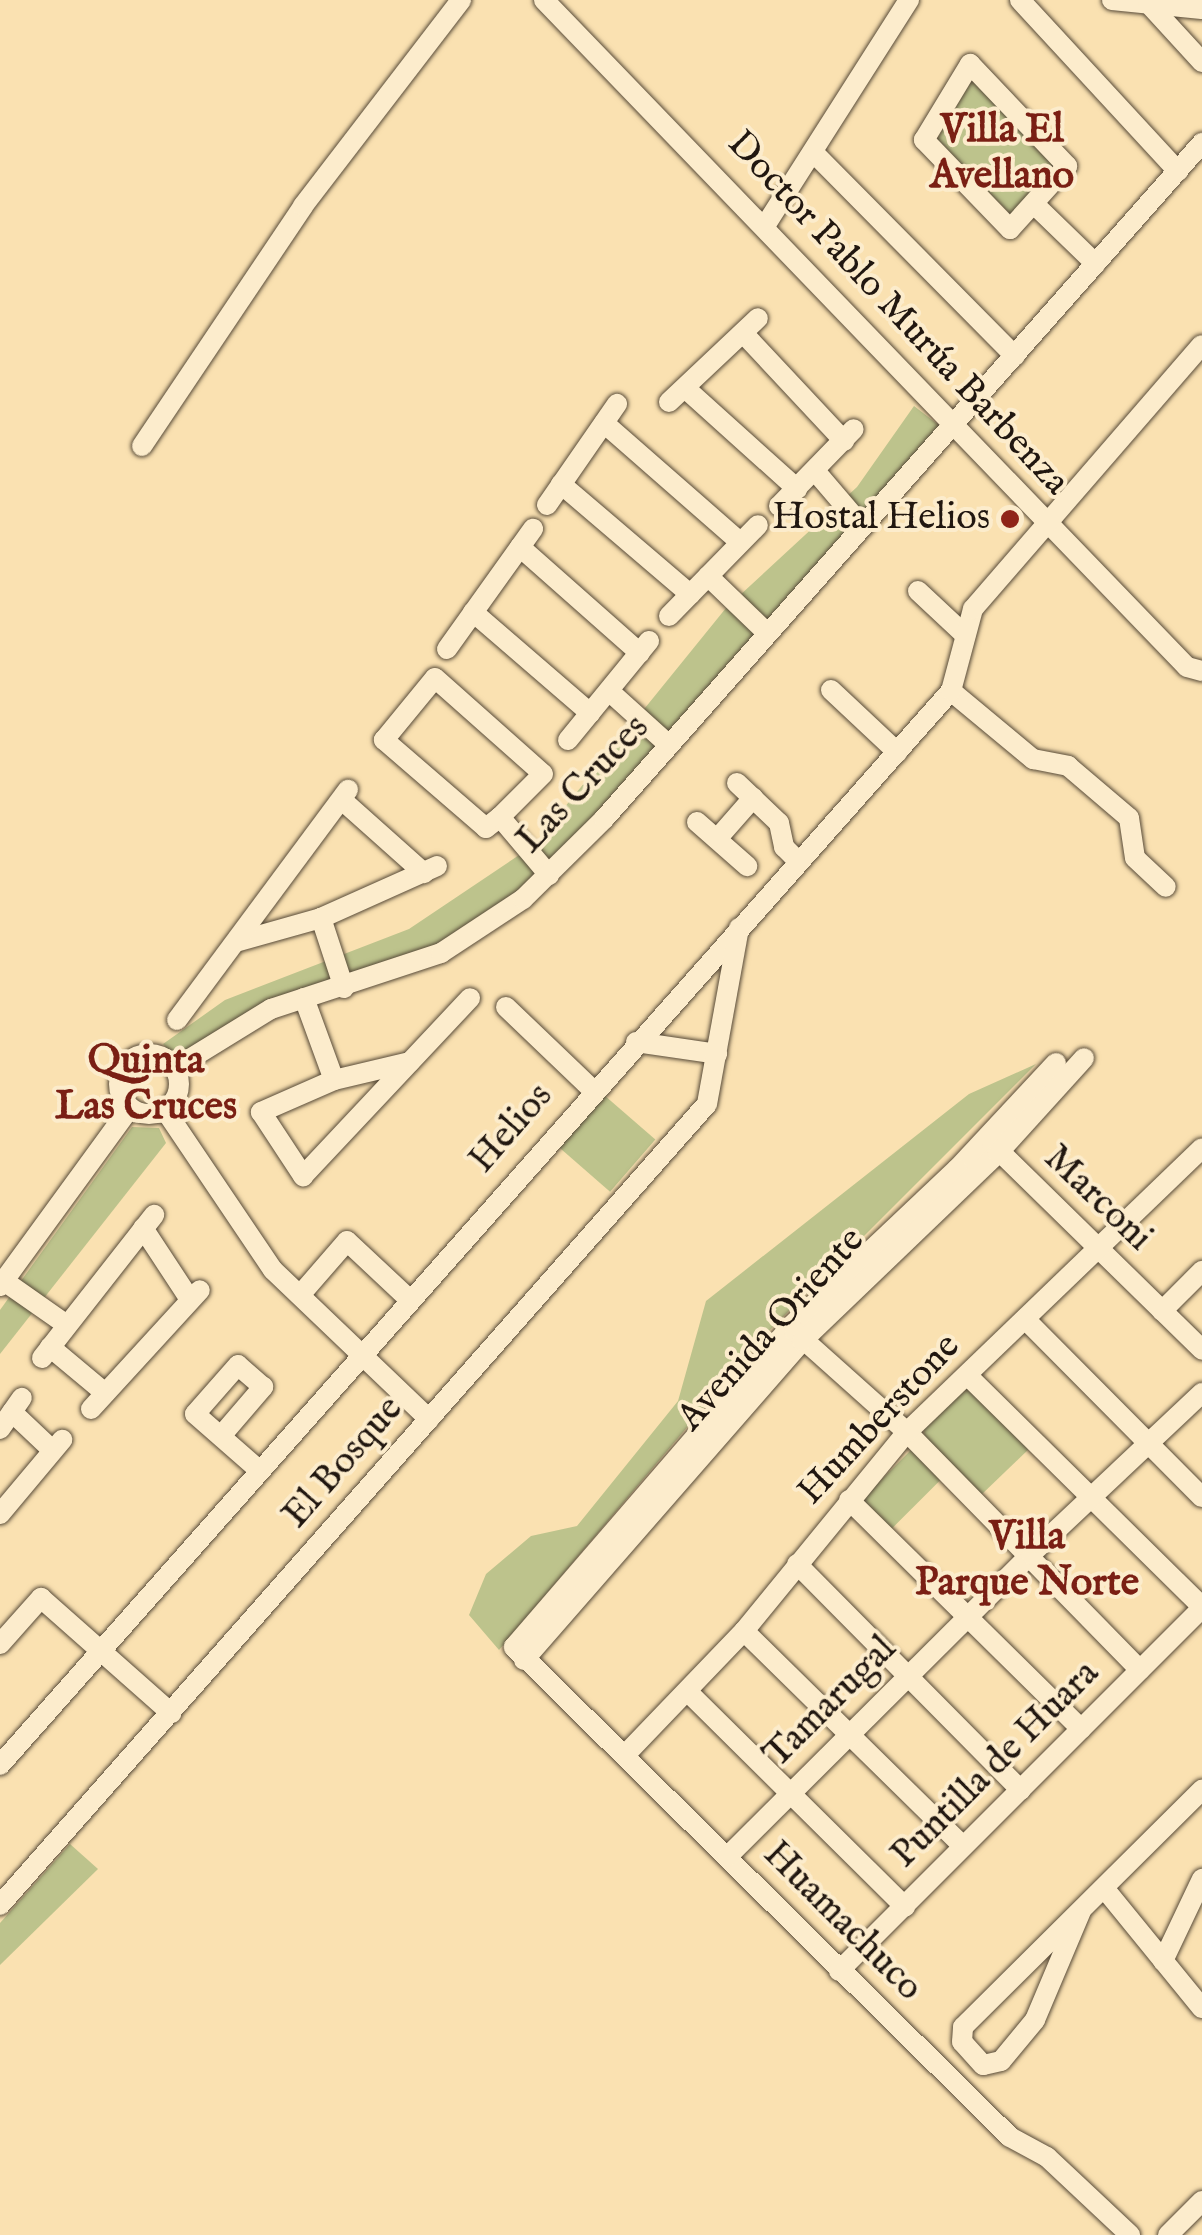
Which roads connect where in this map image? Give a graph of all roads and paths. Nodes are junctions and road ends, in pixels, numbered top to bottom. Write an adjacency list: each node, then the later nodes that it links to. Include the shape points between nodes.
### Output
1 (461, 0): 20 (street, via 345,148)
2 (544, 0): 13 (street, Doctor Pablo Murúa Barbenza)
3 (909, 0): 10 (street)
4 (1020, 0): 11 (street)
5 (1112, 0): 6 (street)
6 (1148, 3): 7 (street); 8 (street)
7 (1202, 9)
8 (1202, 62)
9 (1202, 143): 11 (street, Las Cruces)
10 (813, 152): 13 (street); 16 (street)
11 (1178, 171): 14 (street, Las Cruces)
12 (1034, 204): 12 (street, via 1068,166 970,64 924,140 1010,229); 14 (street)
13 (765, 226): 19 (street, Doctor Pablo Murúa Barbenza)
14 (1096, 264): 16 (street, Las Cruces)
15 (1202, 345): 27 (street, Helios)
16 (1014, 356): 19 (street, Las Cruces)
17 (617, 404): 18 (street)
18 (604, 424): 22 (street); 30 (street)
19 (955, 426): 27 (street, Doctor Pablo Murúa Barbenza); 28 (street, Las Cruces)
20 (142, 446)
21 (816, 472): 23 (street); 23 (street, via 849,435 750,326 677,395); 28 (street)
22 (561, 484): 24 (street); 34 (street)
23 (798, 489): 25 (street)
24 (547, 505)
25 (779, 506)
26 (758, 524): 30 (street)
27 (1050, 526): 38 (street, Helios, via 973,609); 40 (street, Doctor Pablo Murúa Barbenza, via 1186,667)
28 (862, 527): 37 (street, Las Cruces)
29 (533, 529): 31 (street)
30 (740, 542): 32 (street)
31 (520, 547): 35 (street); 41 (street, via 644,647)
32 (708, 576): 34 (street); 37 (street)
33 (918, 591): 38 (street)
34 (690, 594): 36 (street)
35 (473, 612): 39 (street); 44 (street)
36 (669, 616)
37 (768, 634): 46 (street, Las Cruces)
38 (964, 634): 43 (street, Helios)
39 (447, 649)
40 (1202, 672)
41 (609, 690): 44 (street); 46 (street)
42 (831, 690): 47 (street)
43 (951, 691): 47 (street, Helios); 54 (street, via 1033,759 1068,766 1129,818 1135,858)
44 (590, 713): 45 (street)
45 (568, 740)
46 (669, 746): 53 (street, Las Cruces)
47 (897, 752): 51 (street, Helios)
48 (500, 817): 48 (street, via 544,774 435,678 384,740 486,828); 53 (street)
49 (698, 822): 50 (street)
50 (717, 839): 51 (street, via 745,790 779,822 784,847); 52 (street)
51 (797, 860): 56 (street, Helios)
52 (747, 866)
53 (550, 875): 58 (street, Las Cruces, via 465,940)
54 (1166, 887)
55 (321, 918): 57 (street); 57 (street, via 430,870 345,795); 58 (street)
56 (739, 926): 63 (street, Helios); 64 (street, El Bosque)
57 (236, 942): 62 (street)
58 (344, 988): 59 (street, Las Cruces)
59 (304, 998): 68 (street, Las Cruces, via 237,1026); 69 (street)
60 (470, 998): 66 (street)
61 (506, 1007): 70 (street)
62 (178, 1020)
63 (636, 1042): 64 (street); 70 (street, Helios)
64 (716, 1054): 89 (street, El Bosque, via 707,1104)
65 (1084, 1058): 73 (street, Avenida Oriente)
66 (410, 1062): 69 (street); 69 (street, via 303,1176 261,1112)
67 (1056, 1063): 73 (street, Avenida Oriente)
68 (175, 1068): 71 (street, via 153,1054 128,1062 118,1086); 72 (street, via 177,1095)
69 (334, 1080)
70 (593, 1090): 79 (street, Helios)
71 (130, 1108): 72 (street); 77 (street)
72 (165, 1110): 78 (street, via 273,1270)
73 (993, 1146): 75 (street, Marconi); 83 (street, Avenida Oriente)
74 (1202, 1148): 75 (street, Humberstone)
75 (1098, 1248): 80 (street, Marconi); 81 (street, Humberstone)
76 (1202, 1271): 80 (street)
77 (2, 1284): 82 (street)
78 (300, 1294): 79 (street, via 347,1241); 85 (street)
79 (410, 1298): 85 (street, Helios)
80 (1162, 1311): 84 (street, Marconi)
81 (1024, 1319): 86 (street, Humberstone); 92 (street)
82 (64, 1323): 82 (street, via 46,1353 98,1401 194,1294 148,1221)
83 (796, 1334): 90 (street); 105 (street, Avenida Oriente)
84 (1202, 1350)
85 (362, 1354): 89 (street); 93 (street, Helios)
86 (968, 1375): 90 (street, Humberstone); 95 (street)
87 (1202, 1393): 92 (street, Tamarugal)
88 (11, 1413): 97 (street, via 57,1445)
89 (429, 1420): 109 (street, El Bosque)
90 (907, 1432): 96 (street, Humberstone); 98 (street)
91 (221, 1436): 93 (street)
92 (1150, 1445): 94 (street); 95 (street, Tamarugal)
93 (259, 1470): 104 (street, Helios)
94 (1202, 1497)
95 (1093, 1499): 98 (street, Tamarugal); 100 (street)
96 (849, 1500): 99 (street, Humberstone); 101 (street)
97 (0, 1514)
98 (1030, 1554): 101 (street, Tamarugal); 106 (street)
99 (796, 1564): 102 (street, Humberstone); 107 (street)
100 (1202, 1607): 106 (street, Puntilla de Huara)
101 (969, 1616): 107 (street, Tamarugal); 110 (street)
102 (744, 1630): 108 (street, Humberstone); 111 (street)
103 (0, 1644): 104 (street, via 41,1598)
104 (101, 1650): 109 (street); 113 (street, Helios)
105 (519, 1654): 112 (street, Huamachuco)
106 (1140, 1670): 110 (street, Puntilla de Huara)
107 (909, 1675): 111 (street, Tamarugal); 114 (street)
108 (688, 1693): 112 (street, Humberstone); 116 (street)
109 (171, 1713): 121 (street, El Bosque)
110 (1081, 1729): 114 (street, Puntilla de Huara)
111 (849, 1735): 116 (street, Tamarugal); 117 (street)
112 (625, 1755): 118 (street, Huamachuco)
113 (1, 1762)
114 (1021, 1790): 117 (street, Puntilla de Huara)
115 (1202, 1790): 122 (street)
116 (791, 1793): 118 (street, Tamarugal); 124 (street)
117 (963, 1846): 124 (street, Puntilla de Huara)
118 (728, 1856): 127 (street, Huamachuco)
119 (0, 1872): 121 (street)
120 (1202, 1880): 126 (street)
121 (16, 1888): 123 (street, El Bosque)
122 (1104, 1888): 125 (street); 126 (street)
123 (0, 1905)
124 (905, 1908): 127 (street, Puntilla de Huara)
125 (1080, 1911): 125 (street, via 1035,2020 1002,2062 980,2062 962,2042 964,2027)
126 (1162, 1961): 128 (street)
127 (839, 1971): 130 (street, Huamachuco, via 1010,2137 1047,2157)
128 (1202, 2008)
129 (1202, 2201): 131 (street)
130 (1130, 2235)
131 (1168, 2235)

